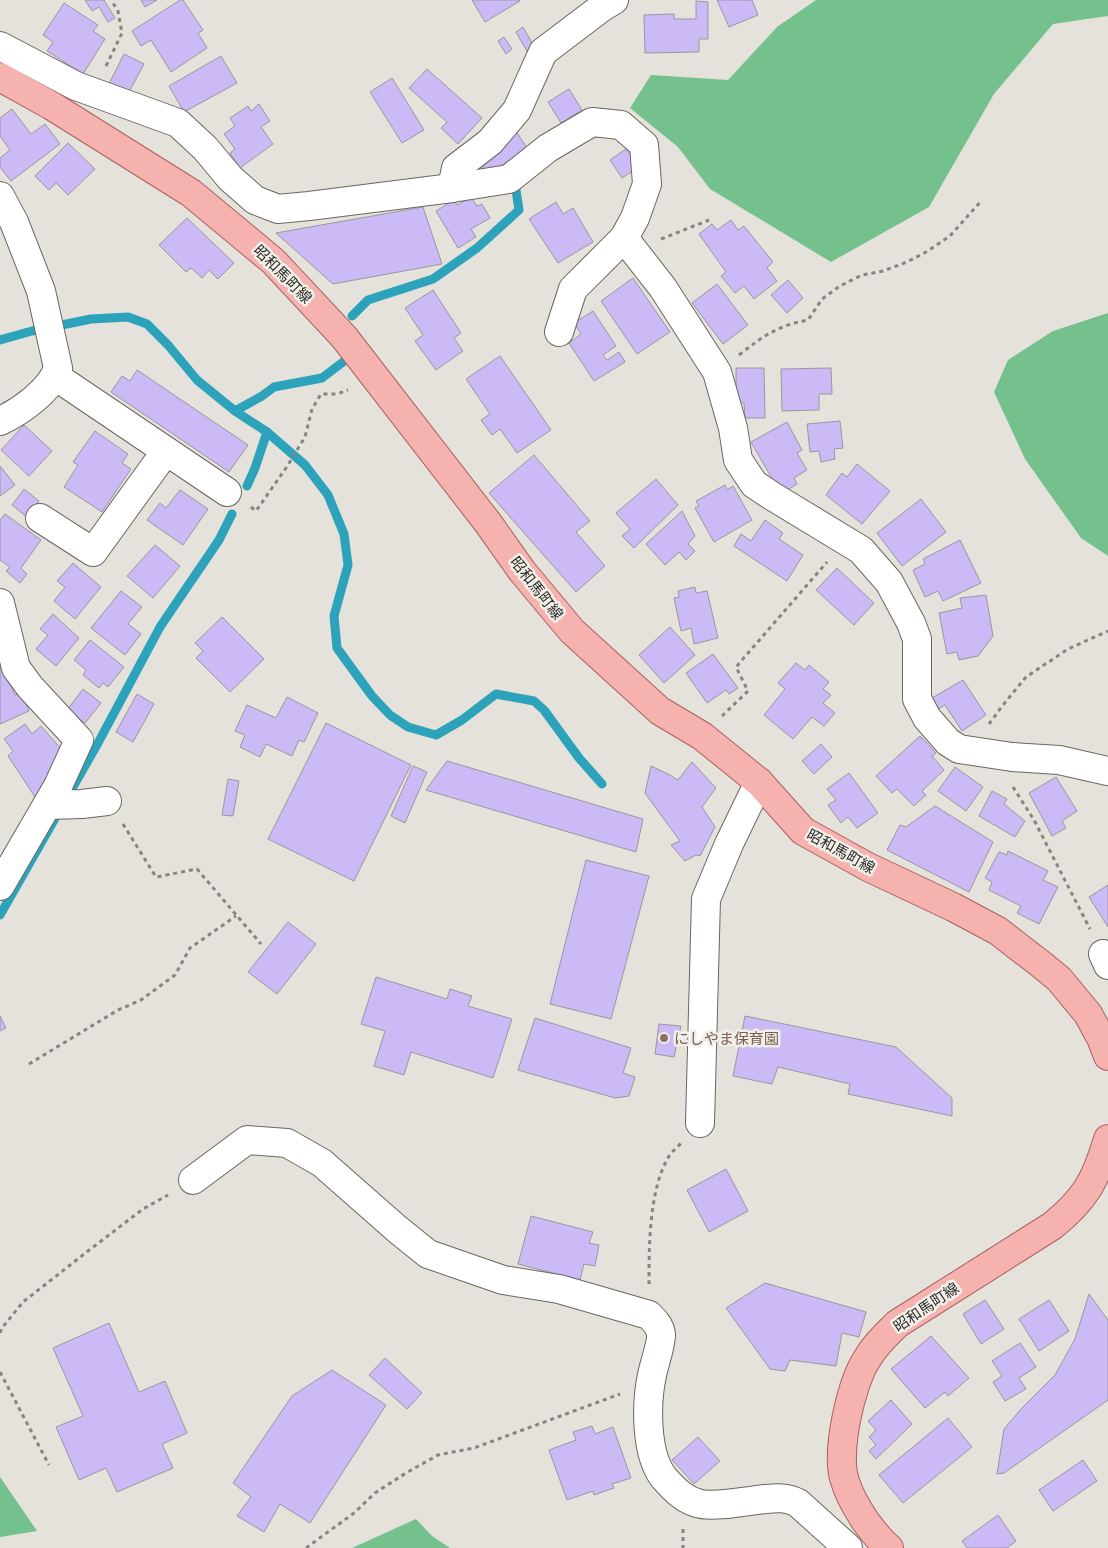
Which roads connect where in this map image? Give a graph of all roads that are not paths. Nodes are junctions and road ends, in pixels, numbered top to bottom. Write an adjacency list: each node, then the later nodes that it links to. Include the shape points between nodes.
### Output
1 (614, 0): 4 (street, via 543,52 517,110 490,142 456,168)
2 (0, 46): 4 (street, via 76,86 178,123 255,200 278,208)
3 (0, 78): 15 (main road, 昭和馬町線, via 52,106 191,193 273,261 344,337 488,522 522,571 572,631 660,712 702,736)
4 (452, 188): 6 (street, via 509,179 548,148 592,122 621,124 644,145 647,184)
5 (0, 196): 8 (street, via 14,222 41,291 58,368)
6 (630, 245): 7 (street, via 573,289); 14 (street, via 663,288 717,372 733,428 738,460 754,484 861,550 889,582 917,639 917,699 927,718 948,742 980,752 1059,760)
7 (558, 332)
8 (55, 376): 9 (street, via 38,396); 10 (street)
9 (0, 421)
10 (166, 451): 11 (street); 12 (street, via 93,552)
11 (227, 492)
12 (40, 518)
13 (0, 603): 17 (street, via 16,668 79,740)
14 (1108, 771)
15 (760, 782): 19 (main road, 昭和馬町線, via 803,831 998,932 1042,965 1059,979 1088,1014); 20 (street, via 706,898)
16 (94, 802): 17 (street)
17 (47, 804): 18 (street)
18 (0, 886)
19 (1108, 1056)
20 (700, 1122)
21 (1108, 1139): 24 (main road, 昭和馬町線, via 1093,1181 1075,1207 1052,1226 897,1324 866,1360 848,1411 842,1445 844,1481 860,1513)
22 (193, 1180): 23 (street, via 247,1140 288,1142 322,1163 428,1254 503,1280 559,1289 648,1315 658,1324 661,1334 650,1383 648,1425 653,1457 672,1488 697,1504 790,1499)
23 (848, 1548)
24 (889, 1548)

